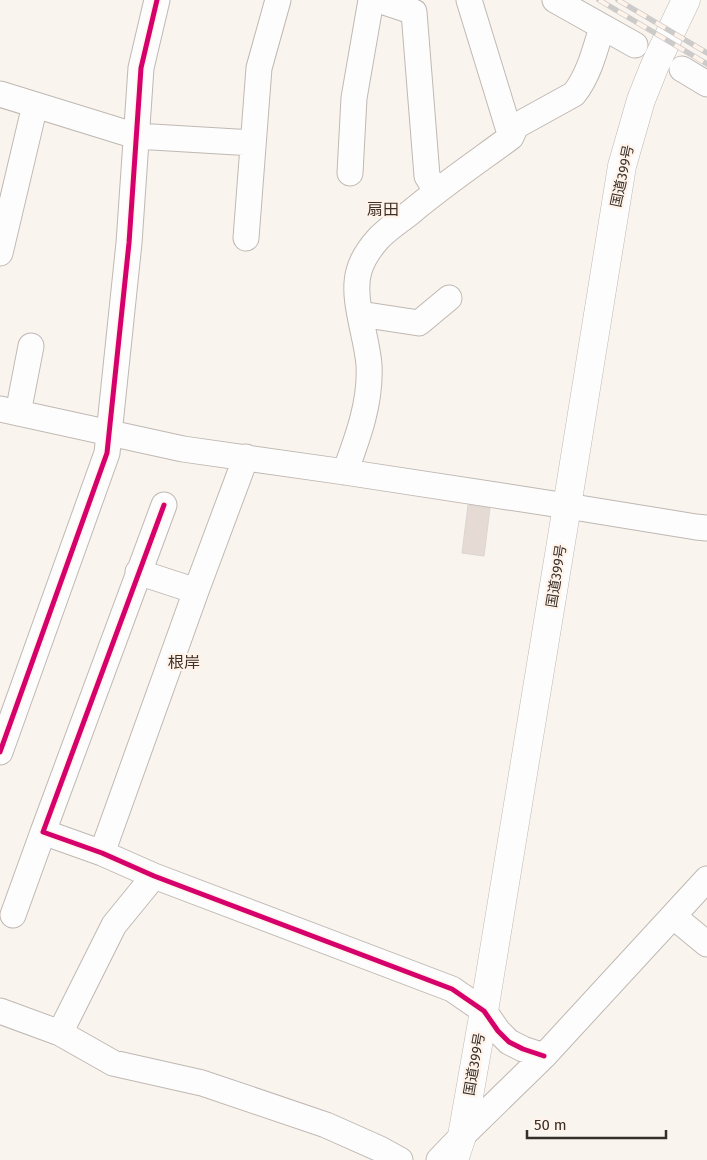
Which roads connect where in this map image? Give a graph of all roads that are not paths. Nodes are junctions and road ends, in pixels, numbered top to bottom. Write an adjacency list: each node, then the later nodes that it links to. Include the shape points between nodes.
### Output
1 (157, 0): 14 (street, via 141,68)
2 (278, 0): 16 (street, via 259,68)
3 (371, 0): 17 (street, via 354,98)
4 (378, 0): 18 (street, via 414,12 427,176)
5 (469, 0): 15 (street)
6 (555, 0): 8 (street)
7 (686, 0): 29 (highway, 国道399号, via 641,100 622,166)
8 (602, 27): 9 (street); 15 (street, via 587,74 579,88 574,94 516,126)
9 (635, 45)
10 (682, 69): 11 (street)
11 (707, 84)
12 (0, 94): 13 (street)
13 (35, 105): 14 (street); 20 (street)
14 (136, 136): 16 (street); 25 (street, via 129,243)
15 (511, 137): 18 (street)
16 (253, 143): 19 (street)
17 (350, 173)
18 (436, 191): 22 (street, via 379,238 365,257 357,288)
19 (246, 238)
20 (0, 253)
21 (449, 298): 22 (street, via 418,322)
22 (360, 314): 27 (street, via 369,366 369,391 362,424)
23 (31, 346): 24 (street)
24 (6, 415): 25 (street)
25 (109, 433): 26 (street, via 182,449); 33 (street, via 107,453)
26 (246, 457): 27 (street); 32 (street)
27 (345, 472): 29 (street)
28 (164, 504): 31 (street)
29 (567, 506): 30 (street); 42 (highway, 国道399号)
30 (707, 528)
31 (138, 572): 32 (street); 34 (street)
32 (196, 591): 35 (street)
33 (0, 752)
34 (42, 832): 35 (street); 38 (street)
35 (102, 853): 36 (street)
36 (154, 876): 42 (street, via 452,989); 43 (street, via 114,925)
37 (707, 880): 39 (street)
38 (13, 915)
39 (673, 916): 40 (street); 44 (street)
40 (707, 944)
41 (0, 1011): 43 (street)
42 (484, 1011): 44 (street, via 509,1042); 45 (highway, 国道399号)
43 (60, 1033): 46 (street, via 113,1063 202,1083 326,1125)
44 (544, 1056): 45 (street)
45 (458, 1148): 47 (street)
46 (400, 1160)
47 (439, 1160)

